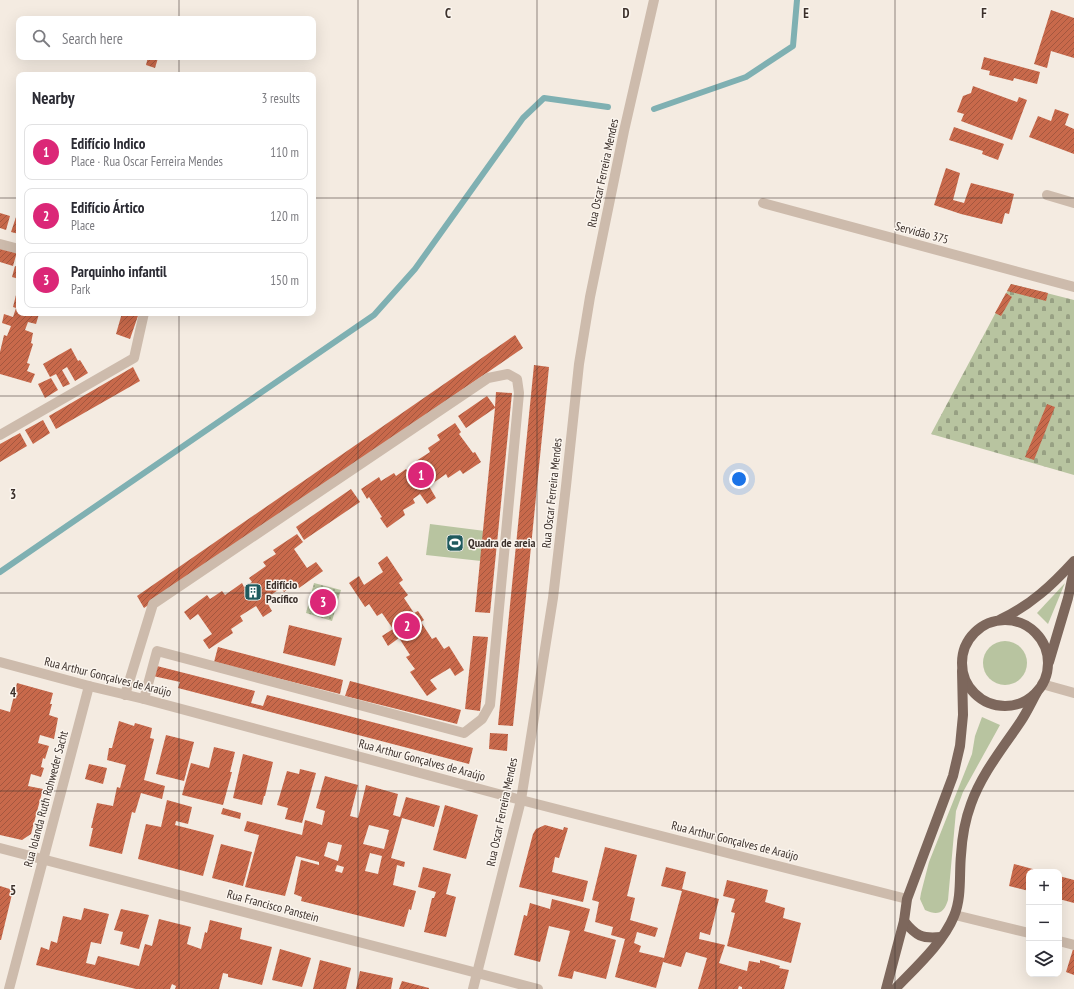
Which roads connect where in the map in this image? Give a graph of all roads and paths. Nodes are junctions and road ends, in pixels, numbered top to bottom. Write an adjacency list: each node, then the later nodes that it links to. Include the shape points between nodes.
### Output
1 (654, 0): 21 (street, Rua Oscar Ferreira Mendes, via 590,297 579,364 553,598)
2 (1047, 195): 4 (street)
3 (763, 203): 7 (street, Servidão 375)
4 (1074, 203)
5 (0, 244): 6 (street)
6 (16, 248)
7 (1074, 287)
8 (143, 316): 9 (street, via 134,358)
9 (0, 435)
10 (1074, 561): 12 (main road, via 1026,605)
11 (1074, 570): 14 (main road)
12 (999, 621): 14 (main road, via 1015,621 1028,627 1039,638 1046,651); 15 (main road, via 986,624 974,633 966,645)
13 (0, 662): 16 (street, Rua Arthur Gonçalves de Araújo)
14 (1048, 666): 17 (main road)
15 (962, 671): 17 (main road, via 970,689 987,703 1014,705 1027,700); 24 (main road, via 963,715 960,746 953,776)
16 (89, 686): 19 (street, Rua Arthur Gonçalves de Araújo); 23 (street, Rua Iolanda Ruth Rohweder Sacht)
17 (1040, 688): 18 (street); 25 (main road, via 1022,720 998,753 971,805 964,832)
18 (1074, 693)
19 (125, 695): 20 (street, Rua Arthur Gonçalves de Araújo); 20 (street, via 153,604 488,378 508,374 517,379 519,393 490,705 482,720 464,733 157,651)
20 (144, 699): 21 (street, Rua Arthur Gonçalves de Araújo)
21 (521, 800): 24 (street, Rua Arthur Gonçalves de Araújo); 31 (street, Rua Oscar Ferreira Mendes)
22 (0, 848): 23 (street, Rua Francisco Panstein)
23 (43, 860): 31 (street, Rua Francisco Panstein); 32 (street, Rua Iolanda Ruth Rohweder Sacht)
24 (907, 898): 26 (main road)
25 (955, 915): 27 (street); 28 (main road)
26 (904, 921): 28 (main road, via 911,931 919,936); 35 (main road)
27 (1026, 932)
28 (941, 937): 36 (main road, via 924,960)
29 (1062, 942): 30 (street)
30 (1074, 945)
31 (477, 973): 33 (street, Rua Oscar Ferreira Mendes); 34 (street, Rua Francisco Panstein)
32 (9, 989)
33 (473, 989)
34 (538, 989)
35 (886, 989)
36 (895, 989)

